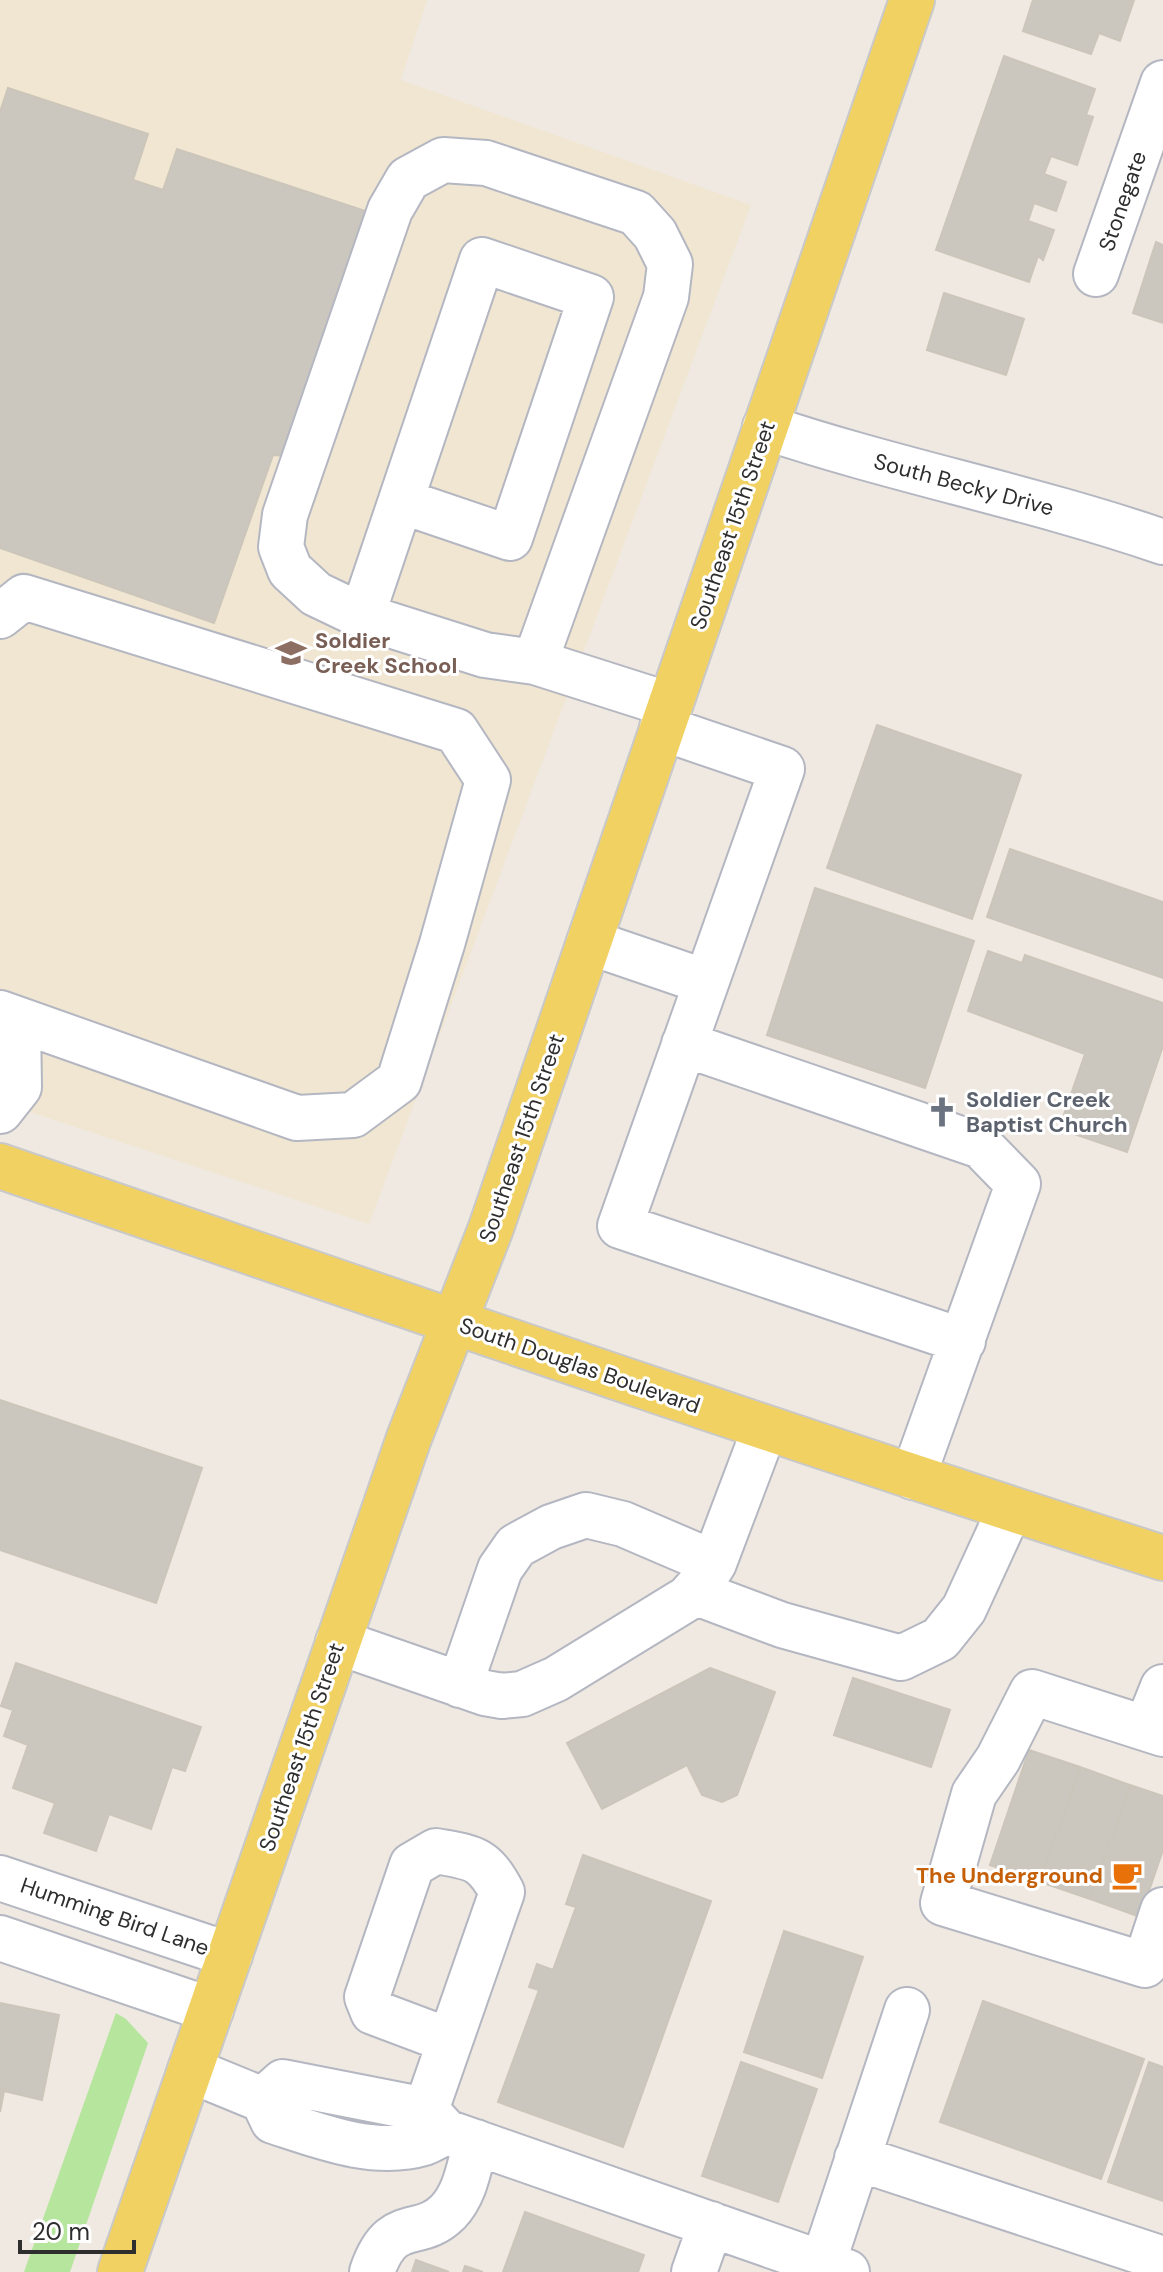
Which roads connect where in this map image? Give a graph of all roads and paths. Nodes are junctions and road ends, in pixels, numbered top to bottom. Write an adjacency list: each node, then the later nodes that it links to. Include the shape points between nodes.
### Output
1 (912, 0): 5 (main road, Southeast 15th Street)
2 (1163, 83): 3 (street, Stonegate)
3 (1151, 156): 4 (street, Stonegate)
4 (1096, 274)
5 (765, 427): 7 (street, South Becky Drive); 11 (main road, Southeast 15th Street)
6 (401, 501): 6 (street, via 482,260 591,297 510,538); 9 (street)
7 (1163, 542)
8 (0, 616): 14 (street, via 24,597 456,731 488,780 399,1081 353,1115 297,1118)
9 (362, 616): 10 (street, via 485,655); 10 (street, via 316,594 290,570 281,547 285,515 390,210 408,179 443,160 486,163 636,213 655,234 670,264 666,297)
10 (535, 662): 11 (street)
11 (666, 716): 12 (main road, Southeast 15th Street); 13 (street, via 782,769)
12 (589, 942): 13 (street); 18 (main road, Southeast 15th Street)
13 (706, 982): 15 (street)
14 (6, 1026): 16 (street, via 19,1087)
15 (684, 1044): 19 (street, via 981,1146 1018,1184); 19 (street, via 620,1226)
16 (0, 1111)
17 (0, 1166): 18 (main road, South Douglas Boulevard)
18 (454, 1323): 20 (main road, South Douglas Boulevard); 25 (main road, Southeast 15th Street)
19 (963, 1341): 21 (street)
20 (765, 1428): 21 (main road, South Douglas Boulevard); 24 (street)
21 (913, 1477): 22 (main road, South Douglas Boulevard)
22 (1010, 1509): 23 (main road, South Douglas Boulevard); 24 (street, via 964,1609 940,1639 901,1658 782,1625)
23 (1163, 1558)
24 (704, 1577): 26 (street, via 688,1598 556,1679 522,1694 502,1696); 26 (street, via 623,1524 586,1515 551,1527 516,1546 500,1569)
25 (338, 1642): 26 (street); 33 (main road, Southeast 15th Street)
26 (460, 1685)
27 (1163, 1687): 28 (street)
28 (1155, 1731): 31 (street, via 1032,1692 974,1794 943,1903 1145,1965)
29 (0, 1878): 30 (street, Humming Bird Lane)
30 (89, 1907): 33 (street, Humming Bird Lane); 34 (street)
31 (1163, 1910)
32 (0, 1938): 34 (street)
33 (230, 1955): 35 (main road, Southeast 15th Street)
34 (71, 1962): 35 (street)
35 (211, 2010): 38 (main road, Southeast 15th Street)
36 (907, 2010): 40 (street)
37 (450, 2041): 39 (street)
38 (190, 2070): 39 (street, via 263,2100 273,2121 333,2141 382,2147 423,2143); 44 (main road, Southeast 15th Street)
39 (449, 2128): 41 (street); 45 (street, via 462,2192 432,2223 406,2229 387,2241)
40 (857, 2158): 42 (street); 43 (street)
41 (711, 2224): 43 (street); 46 (street)
42 (1163, 2259)
43 (835, 2268)
44 (120, 2272)
45 (372, 2272)
46 (694, 2272)

